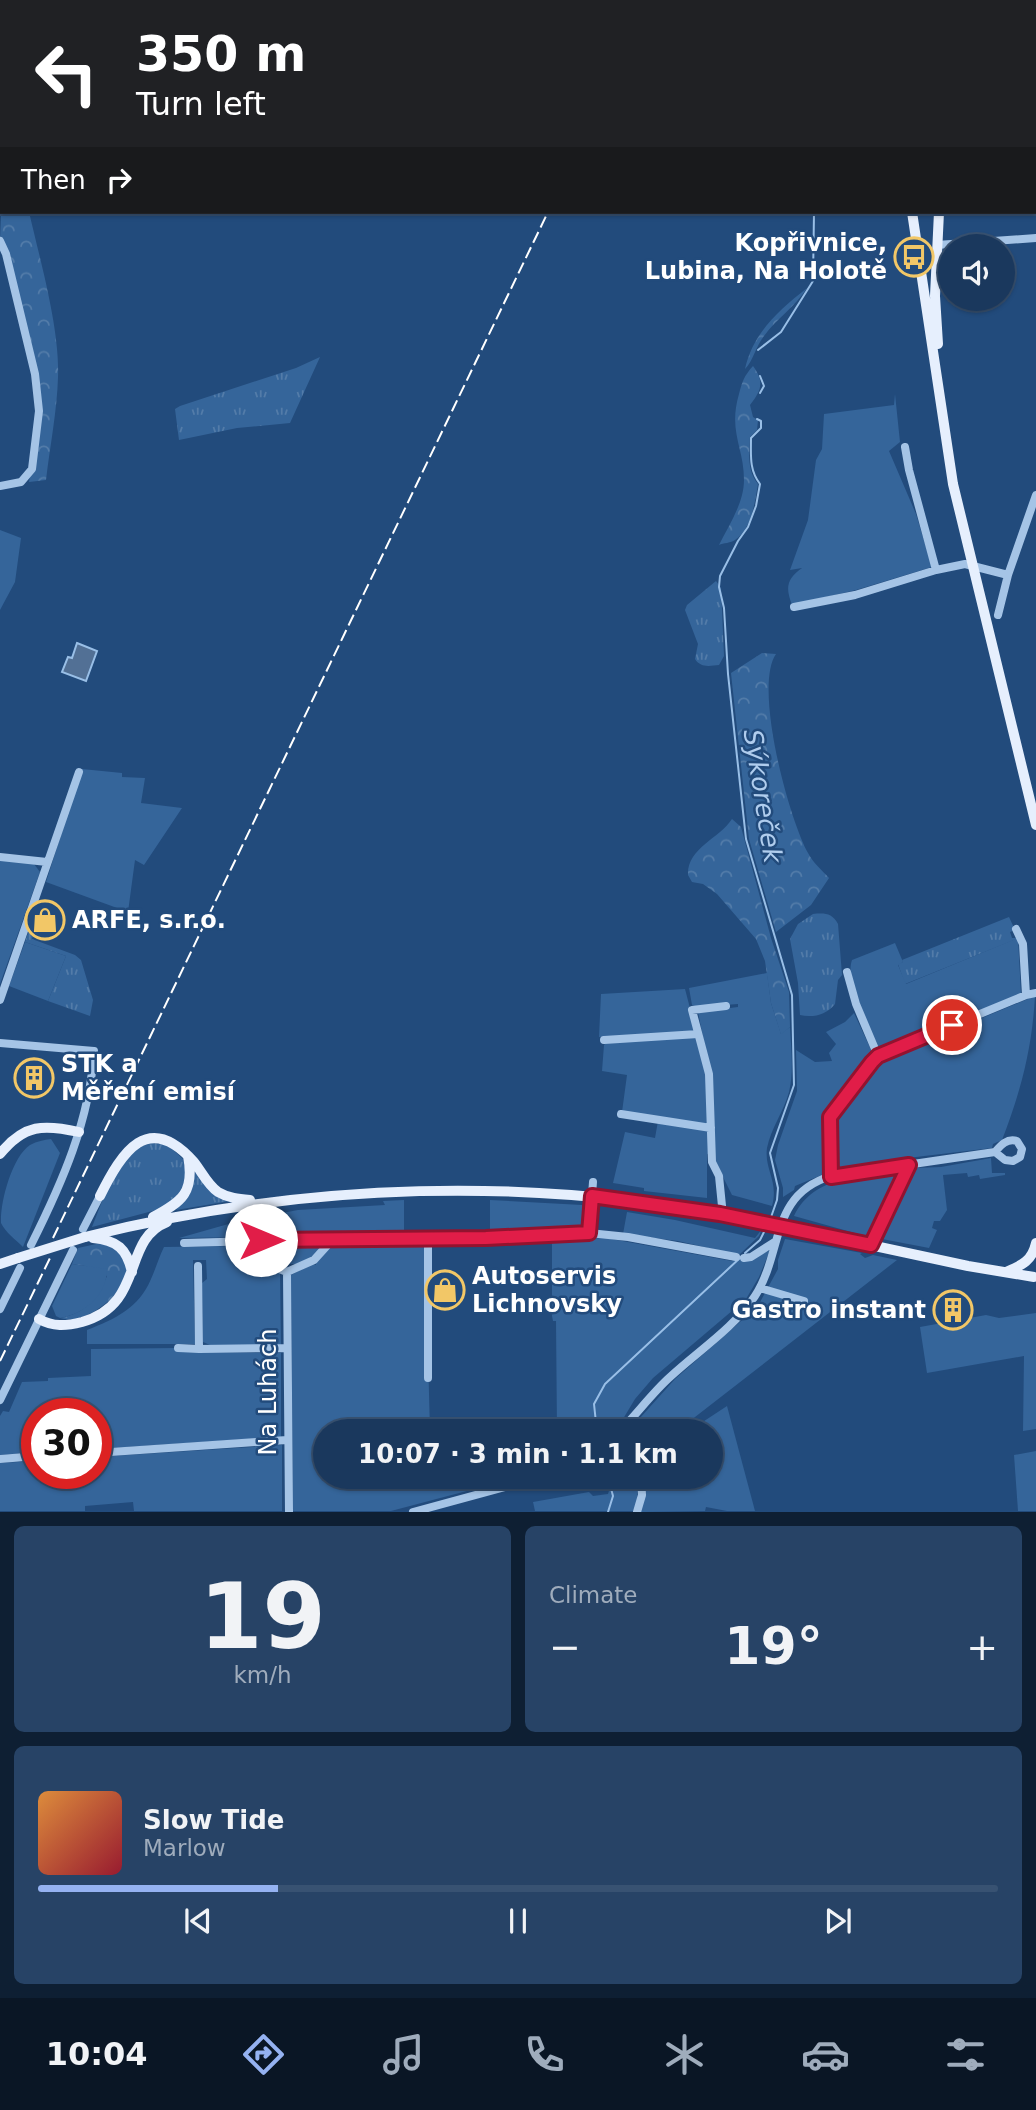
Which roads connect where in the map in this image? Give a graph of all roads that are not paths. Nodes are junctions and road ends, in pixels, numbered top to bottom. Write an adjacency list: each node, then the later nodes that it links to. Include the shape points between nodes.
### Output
1 (912, 214): 6 (main road)
2 (939, 214): 5 (main road)
3 (1036, 238): 5 (street)
4 (0, 241): 8 (street, via 35,374 39,411 32,469 21,482)
5 (937, 245): 6 (main road, via 935,296)
6 (947, 446): 10 (main road)
7 (905, 447): 11 (street)
8 (0, 486)
9 (1036, 495): 12 (street)
10 (972, 567): 11 (street, via 965,564); 12 (street); 16 (main road)
11 (936, 570): 13 (street, via 855,595)
12 (1008, 575): 14 (street)
13 (794, 607)
14 (998, 615)
15 (79, 772): 18 (street)
16 (1036, 825)
17 (0, 857): 18 (street)
18 (47, 862): 23 (street)
19 (1016, 929): 22 (street, via 1022,938)
20 (848, 972): 28 (street)
21 (1036, 993): 22 (street)
22 (1026, 995): 28 (street)
23 (0, 1000)
24 (726, 1006): 25 (street, via 692,1010)
25 (698, 1034): 26 (street); 30 (street, via 709,1074)
26 (604, 1040)
27 (0, 1043): 31 (street, via 94,1051)
28 (878, 1056): 36 (street, via 830,1117)
29 (621, 1114): 30 (street)
30 (711, 1128): 42 (street)
31 (79, 1132): 33 (main road, via 34,1128); 52 (street)
32 (995, 1152): 35 (street)
33 (0, 1154)
34 (188, 1156): 38 (main road, via 164,1139 141,1141 117,1163); 40 (main road, via 221,1194); 43 (main road, via 190,1181 183,1197)
35 (909, 1165): 36 (street); 53 (street)
36 (831, 1177): 49 (street, via 813,1183 794,1198)
37 (593, 1182): 39 (street)
38 (100, 1196): 44 (street)
39 (592, 1196): 40 (main road, via 442,1190); 42 (main road); 45 (street)
40 (271, 1202): 41 (main road)
41 (187, 1214): 43 (main road); 59 (main road, via 148,1234)
42 (720, 1214): 53 (main road, bridge)
43 (142, 1223): 44 (main road)
44 (84, 1233): 56 (main road, bridge); 59 (main road, via 119,1245)
45 (589, 1233): 46 (street); 49 (street, via 740,1258 751,1257)
46 (428, 1238): 47 (street); 70 (street)
47 (333, 1239): 48 (street); 60 (street, via 314,1260)
48 (242, 1241): 50 (street); 60 (street, via 258,1261)
49 (776, 1241): 63 (street)
50 (184, 1243)
51 (1036, 1243): 61 (main road, via 1025,1263)
52 (32, 1245)
53 (871, 1245): 61 (main road)
54 (73, 1250): 66 (street)
55 (0, 1255): 56 (main road)
56 (19, 1263): 57 (main road); 65 (street)
57 (0, 1264)
58 (198, 1266): 69 (street)
59 (132, 1272): 66 (main road, via 119,1297 97,1316 62,1325)
60 (287, 1272): 68 (street, Na Luhách)
61 (1005, 1272): 62 (main road)
62 (1035, 1279)
63 (760, 1288): 64 (street); 72 (street, via 733,1322 669,1377)
64 (804, 1301)
65 (0, 1309)
66 (39, 1319): 71 (street)
67 (178, 1348): 69 (street)
68 (286, 1348): 69 (street); 73 (street, Na Luhách)
69 (199, 1349)
70 (428, 1378)
71 (0, 1400)
72 (631, 1419)
73 (286, 1440): 74 (street); 79 (street, Na Luhách)
74 (112, 1452)
75 (21, 1457): 76 (street)
76 (0, 1459)
77 (500, 1489): 80 (street)
78 (642, 1489): 81 (street)
79 (289, 1511)
80 (413, 1511)
81 (638, 1511)

